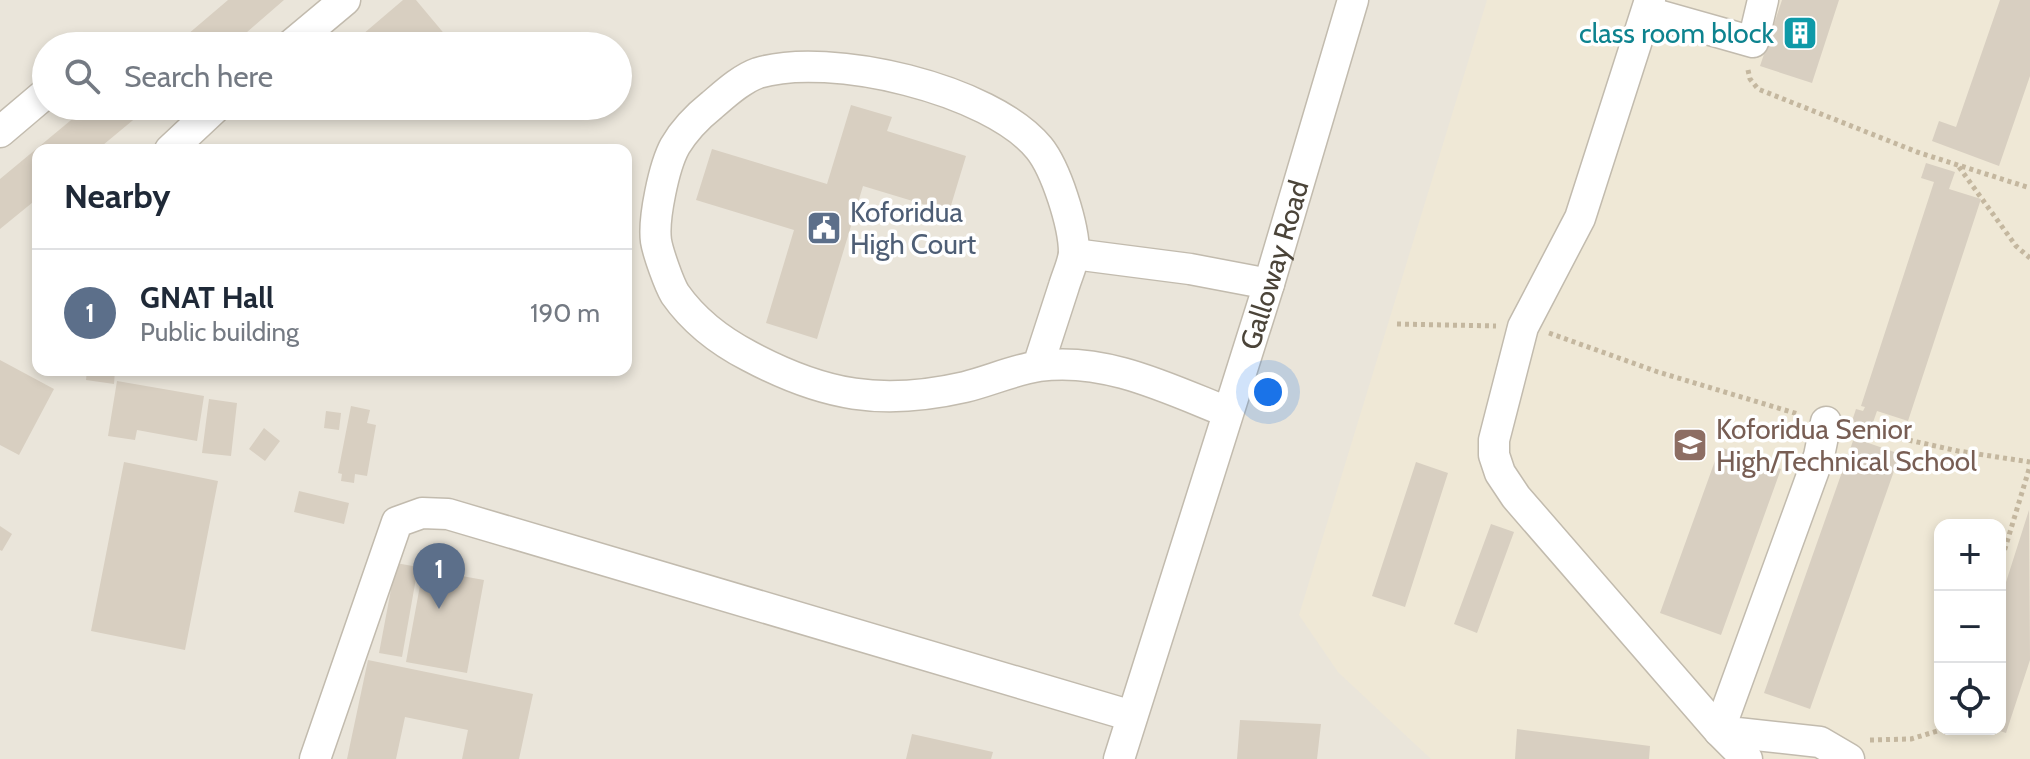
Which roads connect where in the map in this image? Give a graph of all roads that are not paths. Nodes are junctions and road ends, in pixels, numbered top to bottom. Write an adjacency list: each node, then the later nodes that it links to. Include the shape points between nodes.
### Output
1 (345, 0): 5 (street)
2 (1353, 0): 11 (street, Galloway Road)
3 (1763, 0): 4 (street, via 1753,42)
4 (1648, 6): 16 (street, via 1580,218 1523,327 1494,455 1516,497)
5 (307, 32)
6 (32, 105): 8 (street)
7 (196, 120): 9 (street)
8 (0, 132)
9 (175, 144)
10 (1074, 254): 11 (street); 12 (street); 12 (street, via 1060,184 1039,147 1010,123 925,83 816,67 756,74 692,120 673,149 661,188 656,241 673,291 698,322 745,354 838,393 902,397)
11 (1269, 284): 13 (street, Galloway Road)
12 (1038, 366): 13 (street, via 1107,368)
13 (1227, 412): 15 (street, Galloway Road)
14 (1826, 422): 16 (street, via 1819,456)
15 (1132, 716): 17 (street, via 448,514 422,513 397,522); 18 (street, Galloway Road)
16 (1719, 731): 19 (street); 20 (street, via 1820,742)
17 (315, 759)
18 (1119, 759)
19 (1747, 759)
20 (1849, 759)

